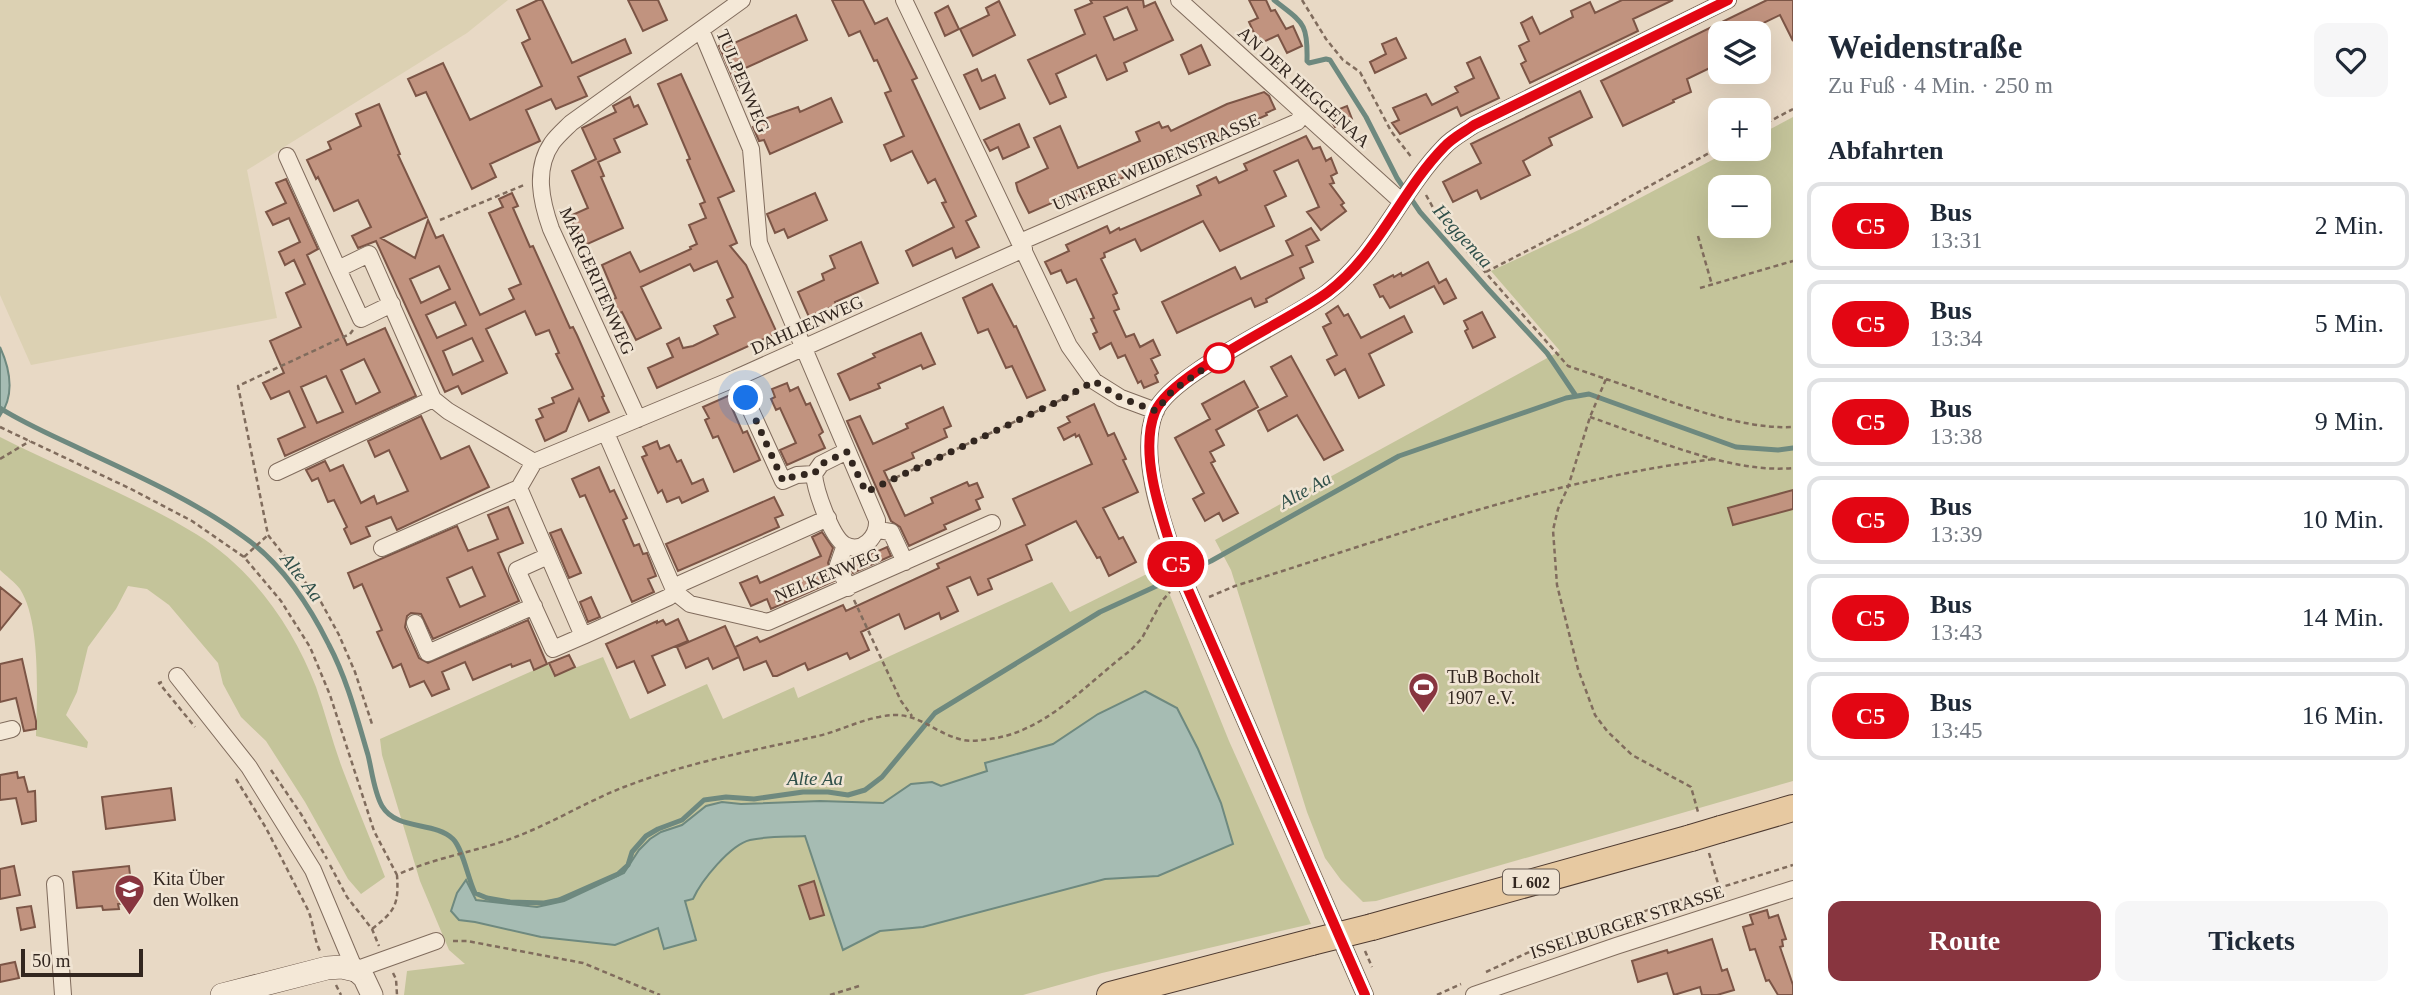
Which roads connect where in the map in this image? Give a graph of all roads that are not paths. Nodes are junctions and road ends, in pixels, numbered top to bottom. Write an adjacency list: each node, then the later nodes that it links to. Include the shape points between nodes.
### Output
1 (742, 0): 5 (street, MARGERITENWEG)
2 (904, 0): 9 (street)
3 (1180, 0): 6 (street, AN DER HEGGENAA)
4 (1728, 0): 8 (street, via 1474,125 1446,145)
5 (701, 30): 12 (street, TULPENWEG, via 751,149 758,243); 16 (street, MARGERITENWEG, via 571,122 551,144 541,167 544,208 551,229)
6 (1304, 113): 8 (street, AN DER HEGGENAA); 9 (street, UNTERE WEIDENSTRASSE, via 1297,122)
7 (287, 156): 10 (street)
8 (1402, 202): 15 (street, via 1366,252 1328,292 1200,370 1172,391)
9 (1022, 246): 12 (street, DAHLIENWEG); 15 (street, via 1069,346 1094,381 1121,398)
10 (338, 269): 11 (street, via 369,254); 11 (street, via 360,319)
11 (392, 304): 14 (street)
12 (803, 348): 13 (street, DAHLIENWEG); 18 (street, NELKENWEG)
13 (736, 378): 16 (street, DAHLIENWEG); 21 (street, via 783,481)
14 (433, 399): 19 (street); 20 (street)
15 (1156, 411): 45 (street, via 1150,440 1155,491 1176,562 1178,586)
16 (638, 419): 17 (street, DAHLIENWEG)
17 (606, 433): 19 (street, DAHLIENWEG); 31 (street)
18 (847, 452): 21 (street, via 821,464); 25 (street, NELKENWEG)
19 (534, 462): 22 (street)
20 (277, 472)
21 (814, 474): 23 (street, NELKENWEG)
22 (519, 488): 27 (street); 28 (street)
23 (828, 518): 26 (street, NELKENWEG); 31 (street, via 682,583)
24 (992, 523): 29 (street, NELKENWEG)
25 (878, 530): 26 (street, NELKENWEG, via 873,540 859,547); 29 (street, via 891,532)
26 (845, 545): 30 (street, via 838,565)
27 (382, 548)
28 (548, 556): 32 (street, via 517,570); 34 (street)
29 (905, 562): 30 (street, NELKENWEG)
30 (848, 588): 31 (street, NELKENWEG, via 768,622 690,604)
31 (675, 592): 34 (street)
32 (534, 606): 33 (street, via 428,653); 34 (street, via 553,649)
33 (415, 623)
34 (583, 636)
35 (177, 676): 40 (street, via 249,767 313,870)
36 (1793, 808): 44 (main road, L 602, bridge, via 1372,927)
37 (55, 884): 41 (street)
38 (1793, 889): 46 (street, ISSELBURGER STRASSE)
39 (436, 941): 40 (street)
40 (355, 970): 42 (main road, via 327,968); 43 (street)
41 (63, 995)
42 (222, 995)
43 (372, 995)
44 (1110, 995)
45 (1365, 995)
46 (1474, 995)

